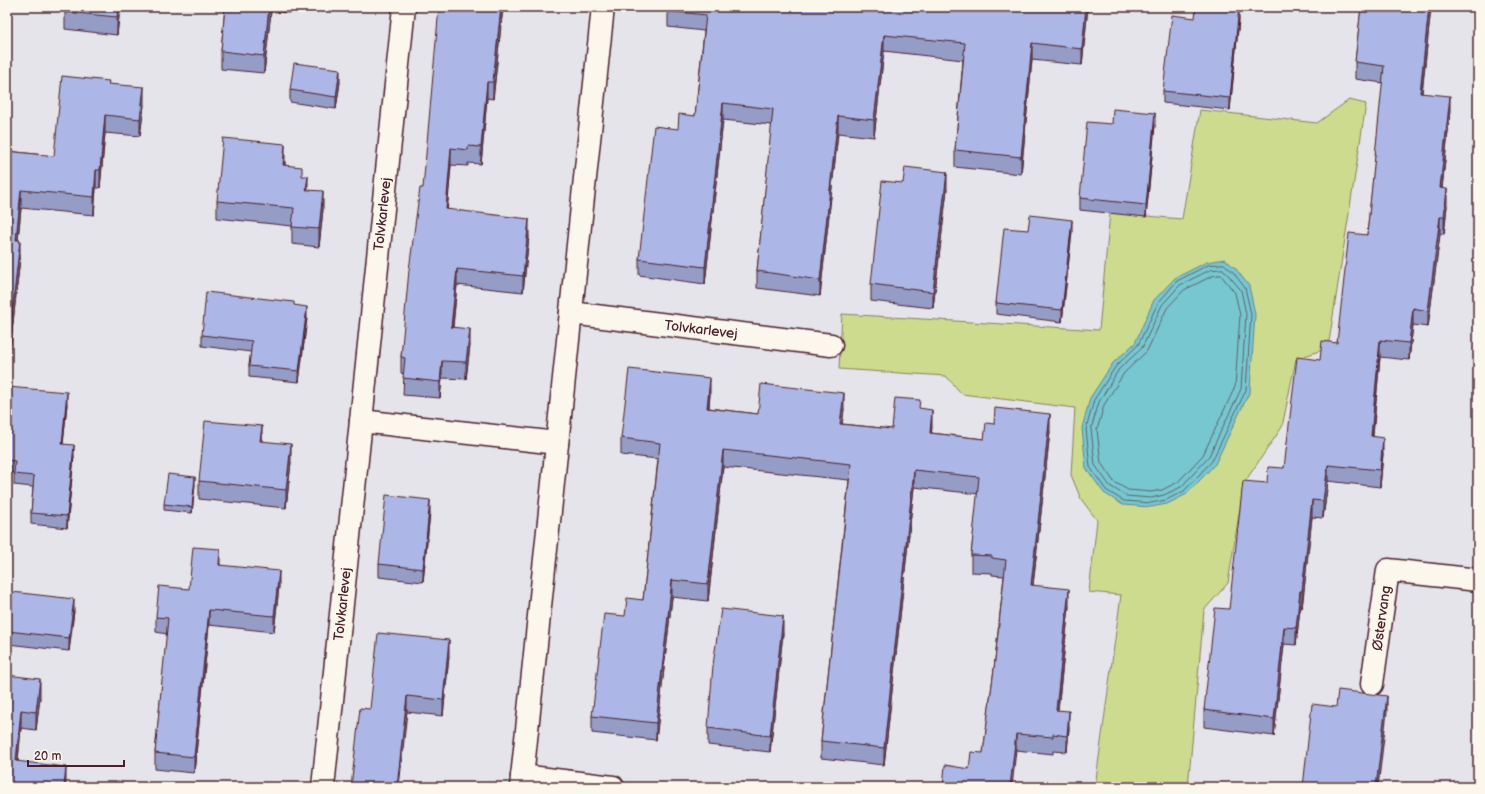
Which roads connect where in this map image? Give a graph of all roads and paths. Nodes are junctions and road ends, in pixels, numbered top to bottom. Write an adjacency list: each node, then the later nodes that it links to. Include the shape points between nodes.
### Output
1 (404, 7): 5 (street, Tolvkarlevej)
2 (603, 7): 3 (street)
3 (571, 313): 4 (street, Tolvkarlevej); 6 (street)
4 (831, 345)
5 (362, 421): 6 (street); 10 (street, Tolvkarlevej)
6 (557, 443): 9 (street)
7 (1478, 580): 8 (street, Østervang, via 1388,570)
8 (1372, 684)
9 (521, 781): 11 (street)
10 (323, 787)
11 (613, 787)

